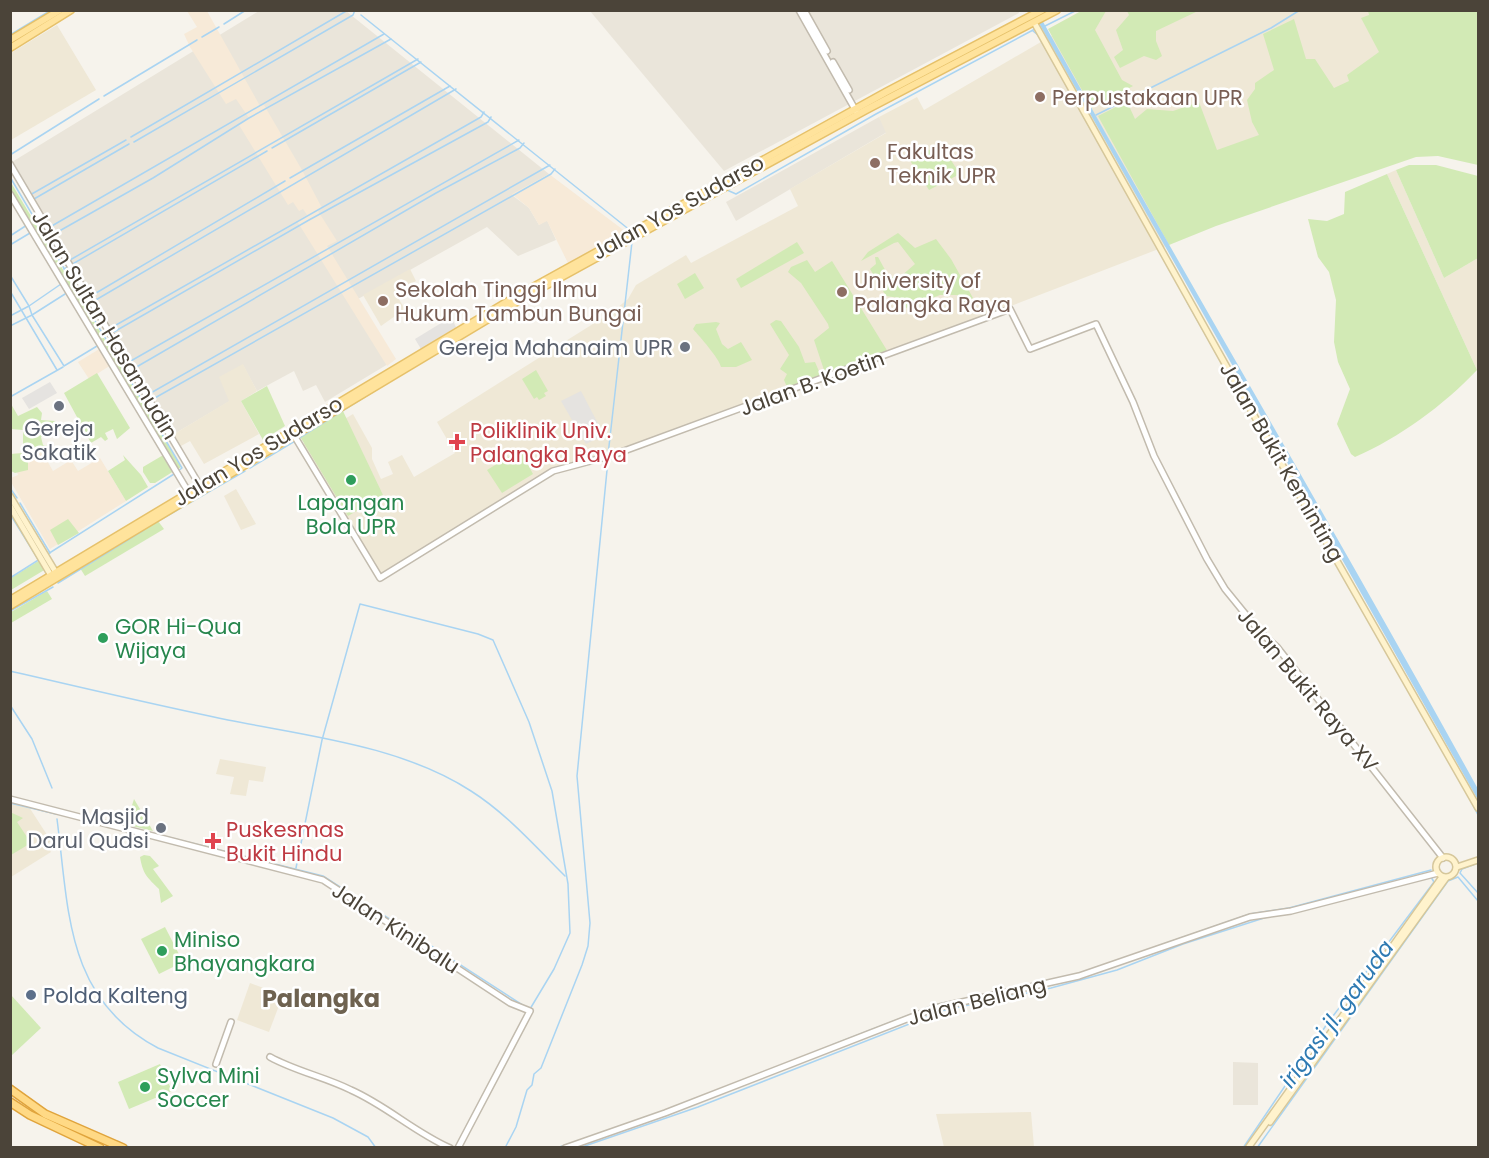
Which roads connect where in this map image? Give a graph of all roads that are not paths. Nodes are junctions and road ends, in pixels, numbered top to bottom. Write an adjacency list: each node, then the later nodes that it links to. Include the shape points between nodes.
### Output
1 (60, 10): 8 (main road)
2 (71, 10): 10 (main road)
3 (799, 10): 11 (street)
4 (804, 10): 11 (street)
5 (1057, 10): 7 (main road, Jalan Yos Sudarso)
6 (1034, 13): 9 (main road, Jalan Yos Sudarso)
7 (1038, 25): 9 (main road, Jalan Yos Sudarso); 29 (main road, Jalan Bukit Keminting)
8 (10, 40)
9 (987, 43): 12 (main road, Jalan Yos Sudarso)
10 (10, 48)
11 (824, 50): 12 (street)
12 (858, 111): 15 (main road, Jalan Yos Sudarso)
13 (10, 164): 19 (street, Jalan Sultan Hasannudin)
14 (10, 194): 20 (street)
15 (510, 303): 17 (main road, Jalan Yos Sudarso); 18 (main road, Jalan Yos Sudarso)
16 (1030, 349): 17 (street, Jalan B. Koetin, via 1010,309 613,455 553,471 380,579); 30 (street, Jalan Bukit Raya XV, via 1096,324 1146,438 1225,589 1262,636 1277,647)
17 (295, 437): 18 (main road, Jalan Yos Sudarso)
18 (244, 464): 19 (main road, Jalan Yos Sudarso); 23 (main road, Jalan Yos Sudarso)
19 (200, 486): 20 (main road, Jalan Yos Sudarso)
20 (189, 493): 23 (main road, Jalan Yos Sudarso)
21 (10, 496): 24 (main road)
22 (10, 506): 24 (main road)
23 (107, 545): 25 (main road, Jalan Yos Sudarso)
24 (43, 557): 25 (main road)
25 (55, 576): 26 (main road, Jalan Yos Sudarso); 27 (main road, Jalan Yos Sudarso)
26 (10, 600)
27 (10, 606)
28 (10, 799): 43 (street, Jalan Kinibalu, via 323,880 510,1004 530,1011)
29 (1479, 808)
30 (1443, 858): 32 (main road, via 1453,860); 33 (main road, via 1436,864)
31 (1479, 860): 32 (main road)
32 (1457, 867): 33 (main road, via 1453,876)
33 (1442, 876): 44 (street, Jalan Beliang, via 1237,921 1080,976 935,1008); 45 (main road)
34 (231, 1022): 36 (street)
35 (270, 1057): 42 (street, via 351,1089)
36 (216, 1064)
37 (10, 1089): 38 (highway)
38 (22, 1099): 39 (highway); 41 (highway, via 45,1114)
39 (12, 1104): 40 (highway)
40 (100, 1148)
41 (123, 1148)
42 (450, 1148)
43 (458, 1148)
44 (565, 1148)
45 (1250, 1148)

